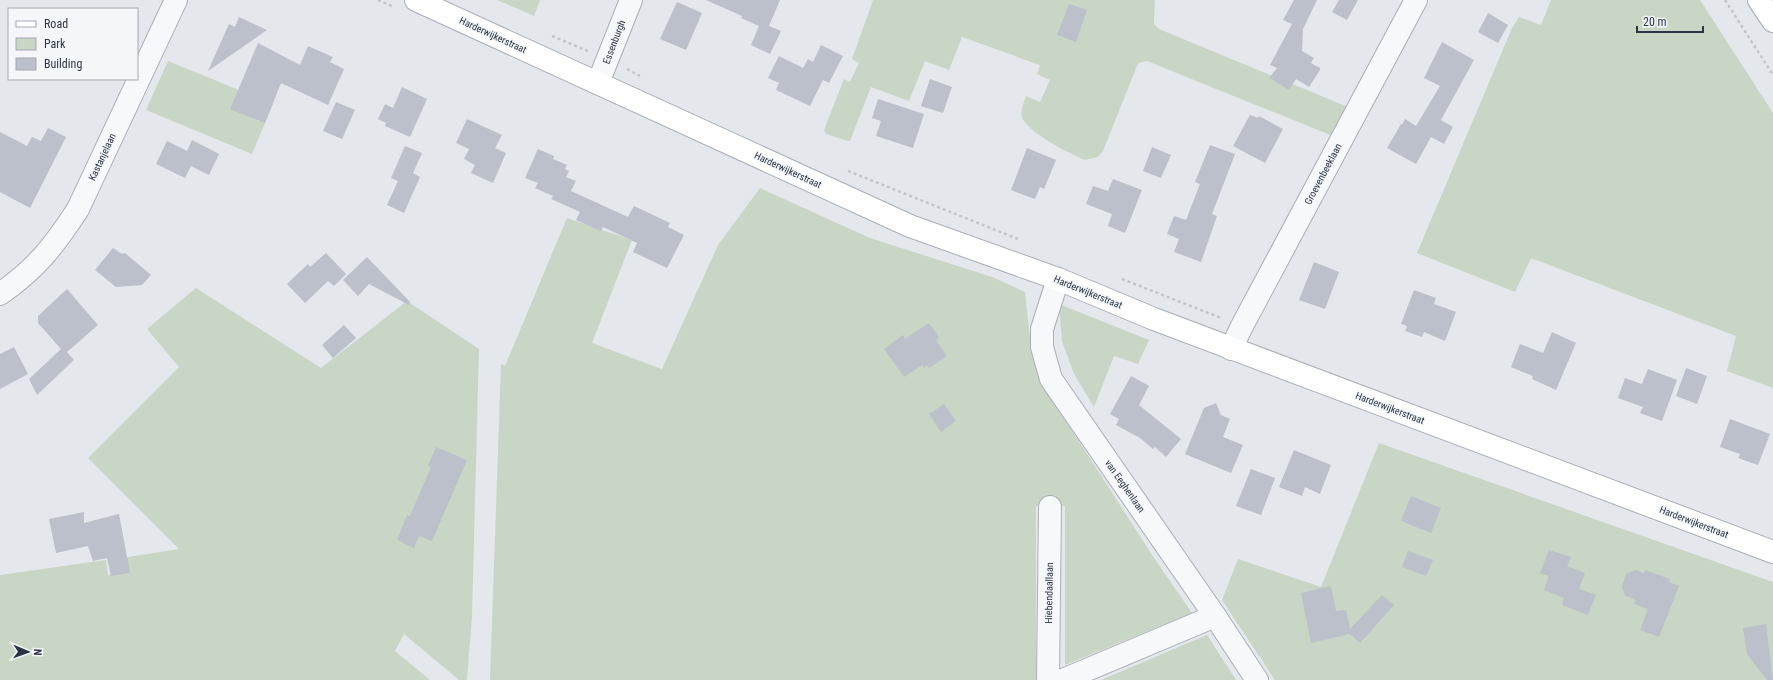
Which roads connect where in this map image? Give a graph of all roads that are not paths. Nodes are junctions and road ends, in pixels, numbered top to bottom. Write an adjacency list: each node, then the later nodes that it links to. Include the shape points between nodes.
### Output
1 (176, 0): 9 (street, Kastanjelaan, via 78,209 58,240 33,269)
2 (416, 0): 7 (main road, Harderwijkerstraat)
3 (631, 0): 7 (street, Essenburgh)
4 (1416, 0): 10 (street, Groevenbeeklaan)
5 (1759, 0): 6 (main road)
6 (1773, 21)
7 (598, 83): 8 (main road, Harderwijkerstraat, via 910,226)
8 (1058, 279): 10 (main road, Harderwijkerstraat); 13 (street, van Eeghenlaan, via 1042,329 1042,347 1052,379)
9 (0, 294)
10 (1231, 349): 12 (main road, Harderwijkerstraat)
11 (1050, 507): 14 (street, Hiebendaallaan)
12 (1773, 552)
13 (1215, 616): 15 (street); 16 (street, van Eeghenlaan)
14 (1048, 680)
15 (1063, 680)
16 (1256, 680)

